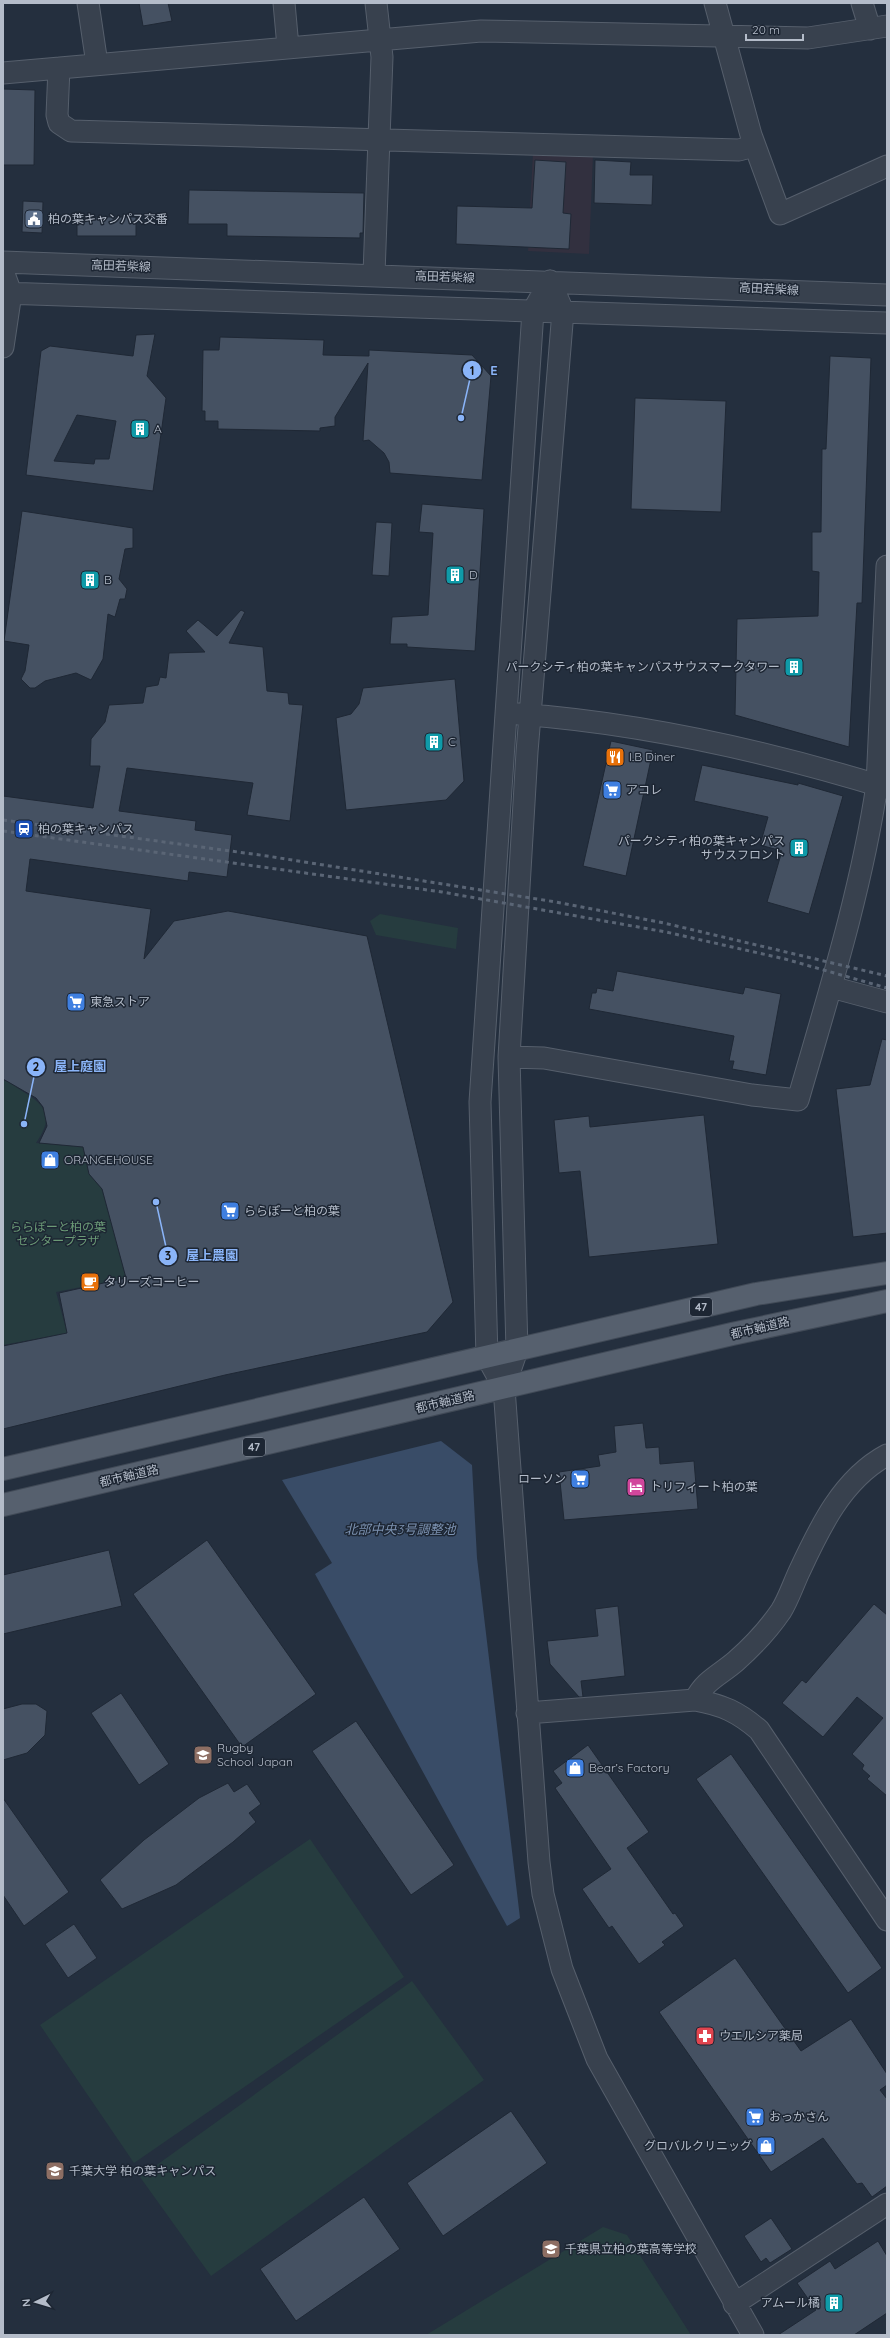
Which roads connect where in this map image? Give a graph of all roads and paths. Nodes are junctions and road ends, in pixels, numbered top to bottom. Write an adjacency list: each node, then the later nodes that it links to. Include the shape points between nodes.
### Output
1 (88, 3): 10 (street)
2 (284, 3): 9 (street)
3 (376, 3): 8 (street)
4 (715, 3): 7 (street)
5 (862, 3): 6 (street)
6 (878, 27): 7 (street, via 808,38)
7 (724, 36): 8 (street, via 481,31); 14 (street)
8 (381, 38): 9 (street); 13 (street)
9 (288, 47): 10 (street)
10 (98, 64): 11 (street)
11 (59, 68): 12 (street); 13 (street, via 57,115 60,123 71,131)
12 (3, 73)
13 (379, 140): 14 (street, via 739,150); 18 (street)
14 (754, 146): 15 (street, via 780,214)
15 (887, 166)
16 (3, 262): 18 (street, 高田若柴線)
17 (3, 271): 20 (street)
18 (374, 274): 19 (street, 高田若柴線)
19 (550, 281): 21 (street, 高田若柴線); 22 (street); 23 (street)
20 (7, 293): 22 (street); 25 (street)
21 (887, 295)
22 (533, 311): 23 (street); 27 (street)
23 (563, 311): 24 (street); 28 (street)
24 (887, 323)
25 (3, 347)
26 (887, 566): 29 (street)
27 (505, 713): 28 (street); 36 (street, via 480,1102)
28 (530, 715): 29 (street, via 675,734); 32 (street)
29 (882, 786): 30 (street)
30 (831, 987): 31 (street); 32 (street, via 798,1100 752,1095 544,1058)
31 (887, 1002)
32 (509, 1057): 35 (street)
33 (887, 1273): 35 (main road, 47, via 756,1294)
34 (887, 1301): 37 (main road, 都市軸道路 / 47, via 717,1337)
35 (517, 1350): 36 (main road, 47); 37 (street)
36 (487, 1357): 37 (street); 39 (main road, 47)
37 (504, 1388): 40 (main road, 都市軸道路 / 47); 42 (street)
38 (887, 1456): 41 (street, via 850,1485 822,1523 782,1610 758,1641 702,1687)
39 (3, 1469)
40 (3, 1505)
41 (695, 1700): 42 (street); 43 (street, via 716,1704 741,1715 759,1730)
42 (527, 1713): 45 (street, via 543,1894 571,1994 600,2065)
43 (887, 1920)
44 (887, 2204): 45 (street)
45 (734, 2304): 46 (street)
46 (753, 2335)

